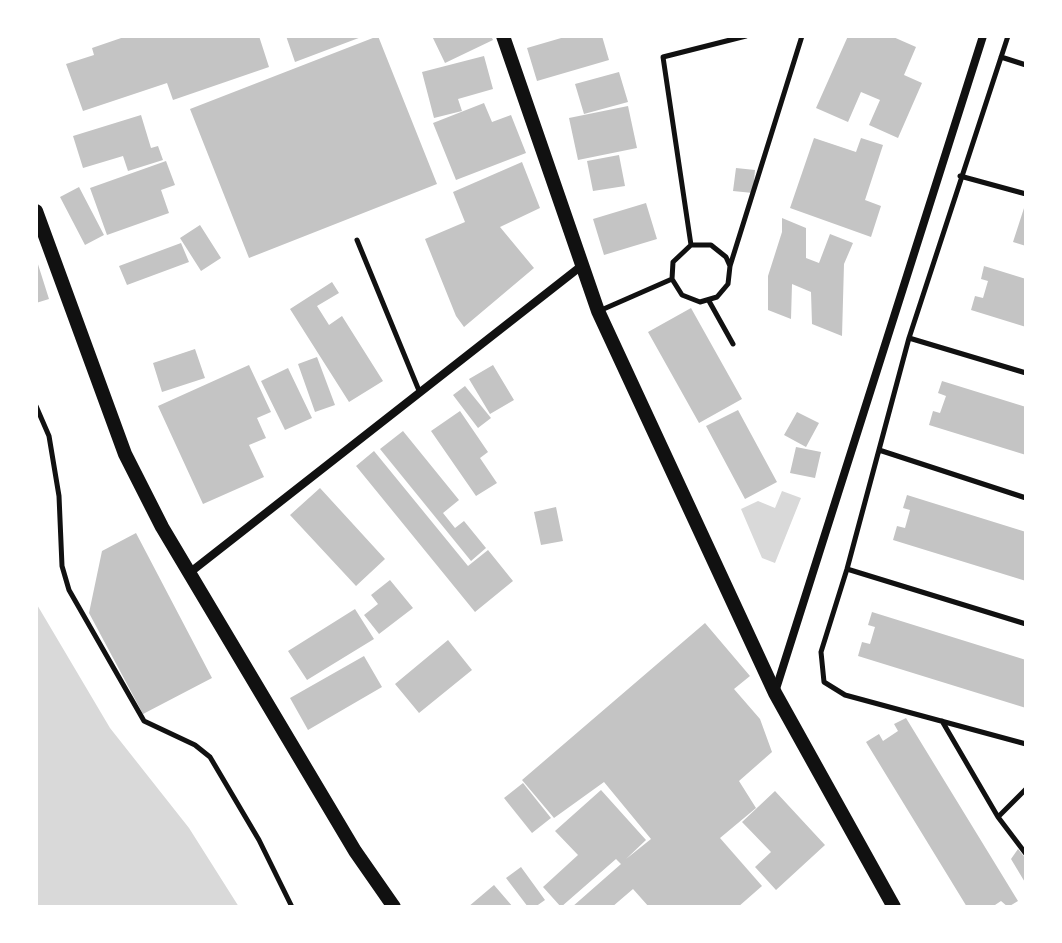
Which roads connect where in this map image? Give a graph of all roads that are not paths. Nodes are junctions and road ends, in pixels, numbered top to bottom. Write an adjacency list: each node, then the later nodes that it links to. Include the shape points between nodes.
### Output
1 (503, 36): 14 (main road)
2 (746, 36): 12 (lane, via 663,57)
3 (802, 36): 13 (lane)
4 (983, 36): 27 (street)
5 (1008, 36): 6 (lane)
6 (1001, 57): 7 (lane); 8 (lane)
7 (1026, 65)
8 (960, 176): 9 (lane); 18 (lane)
9 (1026, 194)
10 (36, 211): 25 (main road, via 125,454)
11 (357, 240): 21 (lane)
12 (691, 245): 13 (lane, via 711,245); 15 (lane, via 673,262)
13 (730, 266): 16 (lane, via 724,291)
14 (580, 267): 17 (main road); 21 (street)
15 (672, 279): 16 (lane, via 682,295); 17 (lane)
16 (709, 301): 19 (lane)
17 (598, 311): 27 (main road)
18 (909, 338): 20 (lane); 22 (lane)
19 (733, 344)
20 (1026, 373)
21 (420, 394): 25 (street)
22 (879, 450): 23 (lane); 24 (lane)
23 (1026, 498)
24 (847, 569): 26 (lane); 28 (lane, via 821,652 824,682 845,695)
25 (187, 575): 33 (main road)
26 (1026, 624)
27 (775, 693): 34 (main road)
28 (942, 721): 29 (lane); 31 (lane)
29 (1026, 744)
30 (1026, 789): 31 (lane)
31 (998, 817): 32 (lane)
32 (1026, 854)
33 (394, 907)
34 (894, 907)

